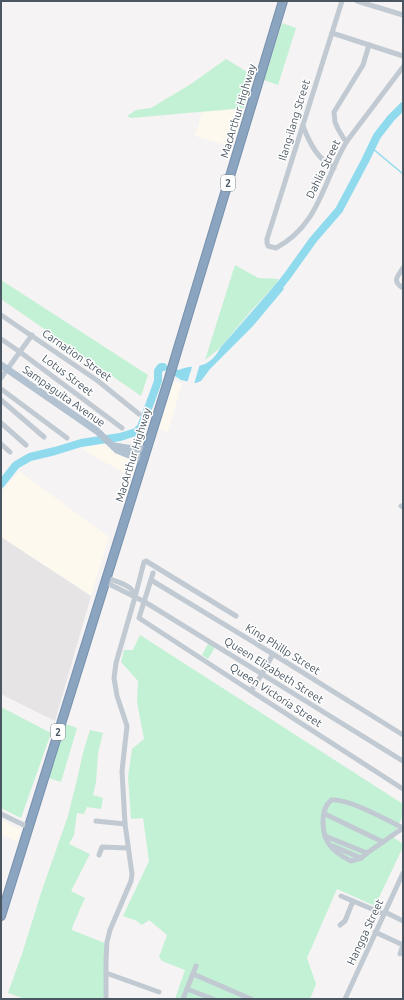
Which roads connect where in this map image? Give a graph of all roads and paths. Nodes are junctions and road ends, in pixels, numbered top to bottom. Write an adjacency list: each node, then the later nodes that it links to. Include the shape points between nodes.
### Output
1 (283, 1): 32 (highway, MacArthur Highway / 2)
2 (342, 1): 5 (street, Ilang-ilang Street)
3 (357, 1): 4 (street)
4 (403, 15)
5 (332, 33): 6 (street); 9 (street, Ilang-ilang Street)
6 (369, 45): 7 (street); 10 (street, via 363,65 334,112 338,129)
7 (403, 56)
8 (403, 67): 10 (street, Dahlia Street)
9 (303, 126): 11 (street, via 313,148 324,162); 12 (street, Ilang-ilang Street, via 267,239)
10 (347, 141): 11 (street, Dahlia Street)
11 (334, 168): 12 (street, Dahlia Street, via 307,221 281,245 276,248)
12 (268, 246)
13 (403, 268): 14 (street, via 396,282)
14 (403, 288)
15 (1, 315): 16 (street, Carnation Street)
16 (32, 335): 18 (street); 24 (street, Carnation Street, via 98,381)
17 (1, 339): 18 (street, Lotus Street)
18 (20, 352): 20 (street); 26 (street, Lotus Street)
19 (1, 365): 20 (main road, Sampaguita Avenue)
20 (8, 369): 21 (street); 31 (main road, Sampaguita Avenue, via 91,427)
21 (1, 378)
22 (1, 389): 28 (street)
23 (1, 400): 27 (street)
24 (139, 414)
25 (1, 423): 30 (street)
26 (122, 428)
27 (44, 437)
28 (67, 438)
29 (1, 444): 33 (street)
30 (26, 445)
31 (113, 446): 32 (main road); 34 (main road, Sampaguita Avenue)
32 (146, 449): 34 (highway, MacArthur Highway / 2)
33 (10, 452)
34 (143, 460): 36 (highway, MacArthur Highway / 2)
35 (153, 573): 37 (street)
36 (106, 580): 38 (street, Queen Elizabeth Street, via 130,588); 51 (highway, MacArthur Highway / 2)
37 (151, 580): 39 (street); 41 (street, King Phillp Street)
38 (135, 597): 39 (street, Queen Elizabeth Street); 40 (street, via 146,561); 50 (street, via 114,678 127,726 122,771)
39 (145, 602): 42 (street, Queen Elizabeth Street); 43 (street, Queen Victoria Street, via 140,618)
40 (236, 616)
41 (273, 654): 42 (street); 44 (street, King Phillp Street)
42 (262, 674): 43 (street); 45 (street, Queen Elizabeth Street)
43 (251, 691): 46 (street, Queen Victoria Street)
44 (403, 735)
45 (403, 761)
46 (403, 789)
47 (1, 814): 51 (street)
48 (325, 814): 52 (street, via 326,806 331,800 336,800 362,808); 53 (street); 54 (street)
49 (96, 821): 50 (street)
50 (125, 824): 55 (street)
51 (28, 827): 62 (highway, MacArthur Highway / 2)
52 (403, 828): 54 (street)
53 (325, 836): 56 (street); 56 (street, via 328,844 361,858)
54 (383, 842): 56 (street)
55 (128, 848): 57 (street, via 102,847); 68 (street, via 131,881 110,930)
56 (367, 853)
57 (99, 855)
58 (403, 874): 61 (street, Hangga Street)
59 (341, 896): 60 (street)
60 (353, 901): 61 (street); 64 (street, via 345,920)
61 (384, 913): 63 (street); 65 (street, Hangga Street)
62 (1, 916)
63 (403, 921)
64 (340, 925)
65 (375, 932): 66 (street, via 403,945); 77 (street, Hangga Street)
66 (400, 954)
67 (196, 966): 69 (street)
68 (106, 972): 71 (street); 73 (street)
69 (193, 974): 70 (street); 72 (street)
70 (187, 989): 74 (street); 75 (street)
71 (159, 992)
72 (244, 998): 76 (street)
73 (106, 999)
74 (183, 999)
75 (213, 999)
76 (251, 999)
77 (345, 999)

